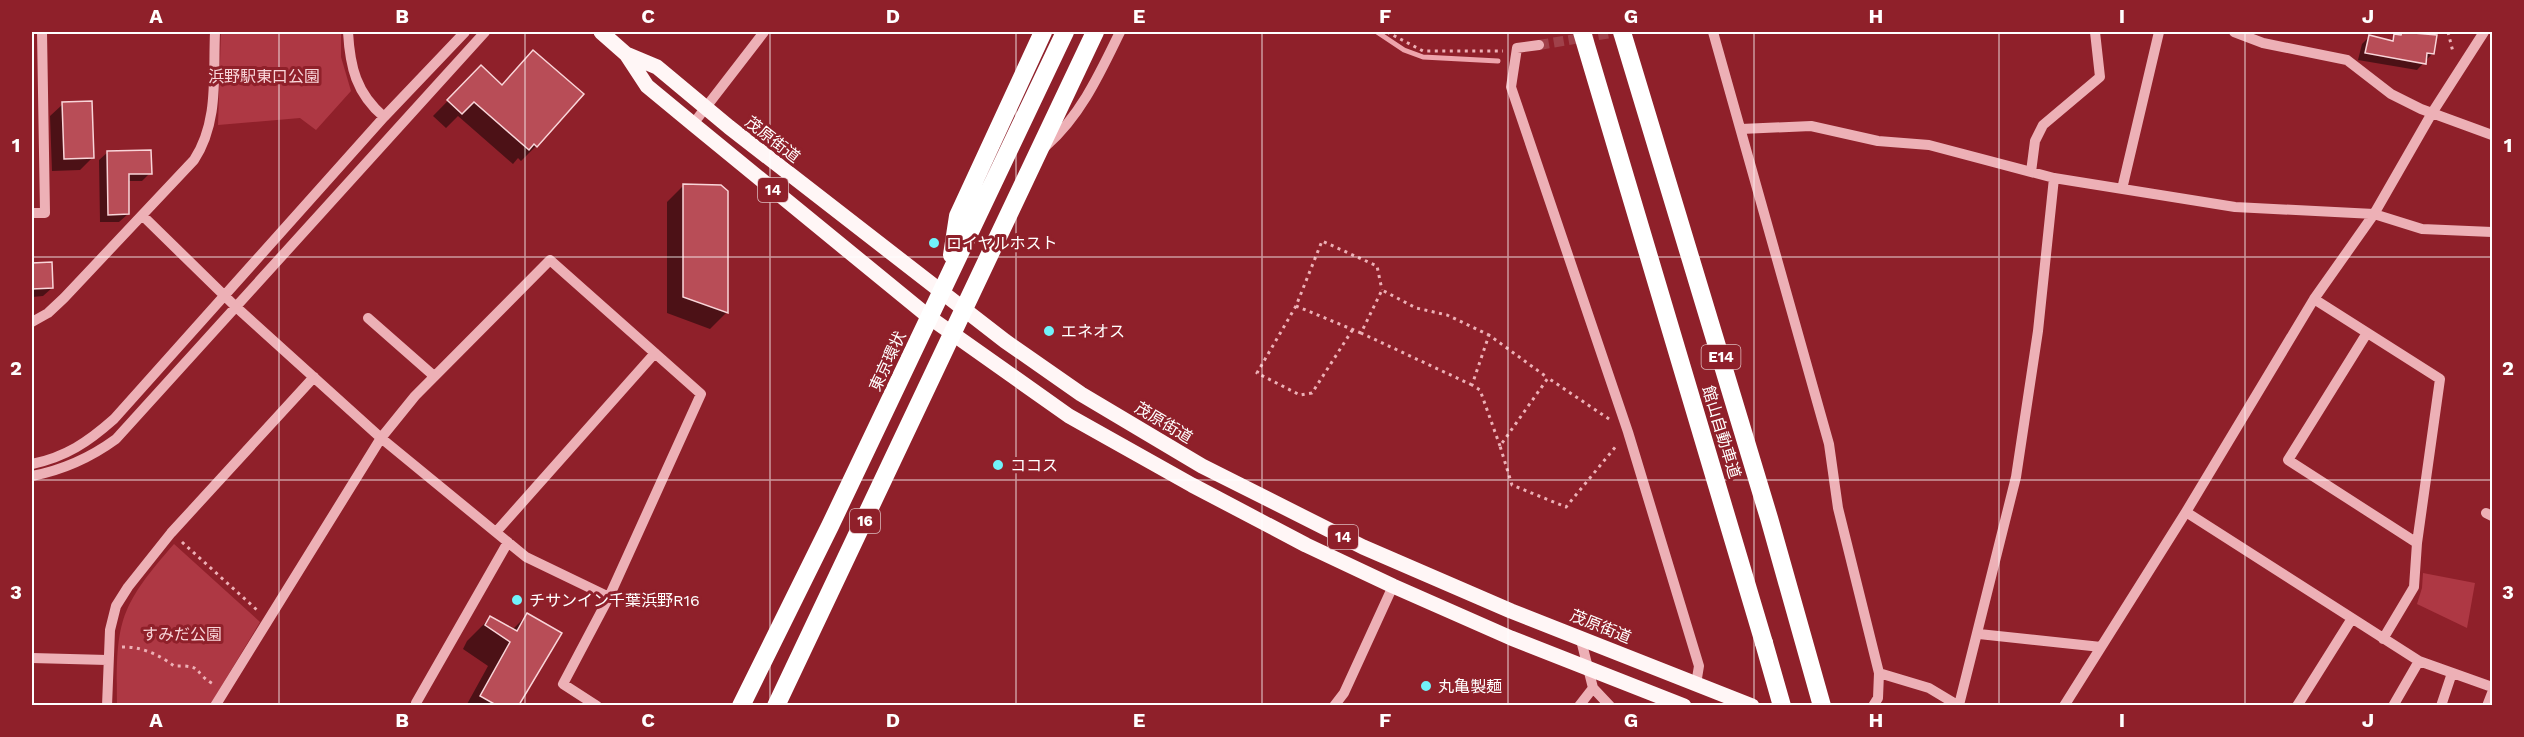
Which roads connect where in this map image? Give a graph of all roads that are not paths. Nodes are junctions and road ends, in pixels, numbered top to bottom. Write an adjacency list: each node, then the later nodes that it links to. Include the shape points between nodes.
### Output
1 (42, 32): 31 (street, via 45,213)
2 (214, 32): 33 (street, via 212,119 206,142)
3 (348, 32): 23 (street, via 351,66 360,90)
4 (465, 32): 23 (street)
5 (485, 32): 39 (street)
6 (601, 32): 20 (main road, 茂原街道 / 14)
7 (764, 32): 21 (street)
8 (1043, 32): 35 (highway, 16, via 958,216)
9 (1065, 32): 35 (highway, 東京環状 / 16)
10 (1095, 32): 27 (highway, 16)
11 (1120, 32): 27 (street, via 1090,92 1063,131)
12 (1582, 32): 84 (highway, 館山自動車道 / E14, bridge)
13 (1622, 32): 85 (highway, 館山自動車道 / E14)
14 (1713, 32): 25 (street)
15 (2095, 32): 28 (street, via 2100,77 2043,125 2035,141)
16 (2159, 32): 30 (street)
17 (2234, 32): 22 (street, via 2263,43 2347,60 2391,94)
18 (2484, 32): 22 (street)
19 (1539, 45): 69 (street, via 1517,48 1511,87 1628,432 1699,666)
20 (626, 54): 21 (main road, 茂原街道 / 14, via 657,67); 24 (main road, 茂原街道 / 14, via 647,87)
21 (705, 107): 24 (street); 36 (main road, 茂原街道 / 14)
22 (2432, 113): 26 (street); 32 (street)
23 (384, 117): 37 (street)
24 (693, 124): 41 (main road, 茂原街道 / 14)
25 (1741, 129): 28 (street, via 1811,126 1878,141 1929,145); 67 (street, via 1829,444 1838,508)
26 (2493, 135)
27 (1039, 152): 40 (highway, 16)
28 (2031, 172): 29 (street)
29 (2054, 178): 30 (street); 59 (street, via 2038,331 2016,477)
30 (2122, 189): 32 (street, via 2235,207)
31 (32, 213)
32 (2374, 214): 34 (street, via 2422,229); 38 (street)
33 (143, 216): 37 (street); 43 (street, via 64,298)
34 (2493, 232)
35 (949, 274): 36 (highway, 東京環状 / 16)
36 (941, 294): 40 (main road, 茂原街道 / 14); 41 (highway, 東京環状 / 16)
37 (225, 297): 39 (street); 50 (street, via 114,419 87,443)
38 (2314, 299): 44 (street); 52 (street)
39 (235, 306): 48 (street); 51 (street, via 116,439 72,465)
40 (965, 311): 45 (highway, 16); 60 (main road, 茂原街道 / 14, via 1081,394 1202,466 1363,547 1511,611)
41 (929, 317): 45 (main road, 茂原街道 / 14); 77 (highway, 東京環状 / 16)
42 (369, 318): 47 (street)
43 (32, 322)
44 (2367, 333): 55 (street, via 2440,379); 55 (street, via 2288,460)
45 (953, 336): 56 (main road, 茂原街道 / 14, via 1069,416 1144,459 1306,545); 78 (highway, 16)
46 (655, 353): 47 (street, via 550,260); 53 (street); 57 (street, via 701,394)
47 (434, 376): 49 (street)
48 (314, 377): 49 (street); 64 (street, via 140,569 116,606)
49 (381, 438): 53 (street); 74 (street)
50 (32, 464)
51 (32, 476)
52 (2186, 512): 58 (street); 62 (street)
53 (495, 532): 54 (street)
54 (508, 542): 57 (street, via 526,557); 75 (street)
55 (2418, 543): 61 (street, via 2414,587)
56 (1393, 586): 66 (main road, 茂原街道 / 14, via 1449,613); 79 (street, via 1344,693)
57 (609, 597): 76 (street, via 563,684)
58 (2351, 620): 61 (street); 89 (street)
59 (1979, 633): 62 (street); 87 (street)
60 (1580, 636): 66 (street); 69 (main road, 茂原街道 / 14)
61 (2383, 639): 65 (street)
62 (2101, 647): 88 (street)
63 (32, 658): 64 (street)
64 (107, 660): 73 (street)
65 (2419, 661): 68 (street); 90 (street)
66 (1586, 667): 71 (street); 82 (main road, 茂原街道 / 14)
67 (1878, 673): 86 (street, via 1878,698); 87 (street, via 1929,688)
68 (2452, 673): 70 (street); 91 (street)
69 (1696, 684): 83 (main road, 茂原街道 / 14)
70 (2493, 687)
71 (1593, 688): 80 (street); 81 (street)
72 (2493, 693): 92 (street)
73 (107, 705)
74 (215, 705)
75 (417, 705)
76 (597, 705)
77 (741, 705)
78 (777, 705)
79 (1334, 705)
80 (1580, 705)
81 (1610, 705)
82 (1684, 705)
83 (1752, 705)
84 (1782, 705)
85 (1822, 705)
86 (1873, 705)
87 (1959, 705)
88 (2064, 705)
89 (2296, 705)
90 (2393, 705)
91 (2441, 705)
92 (2487, 705)

